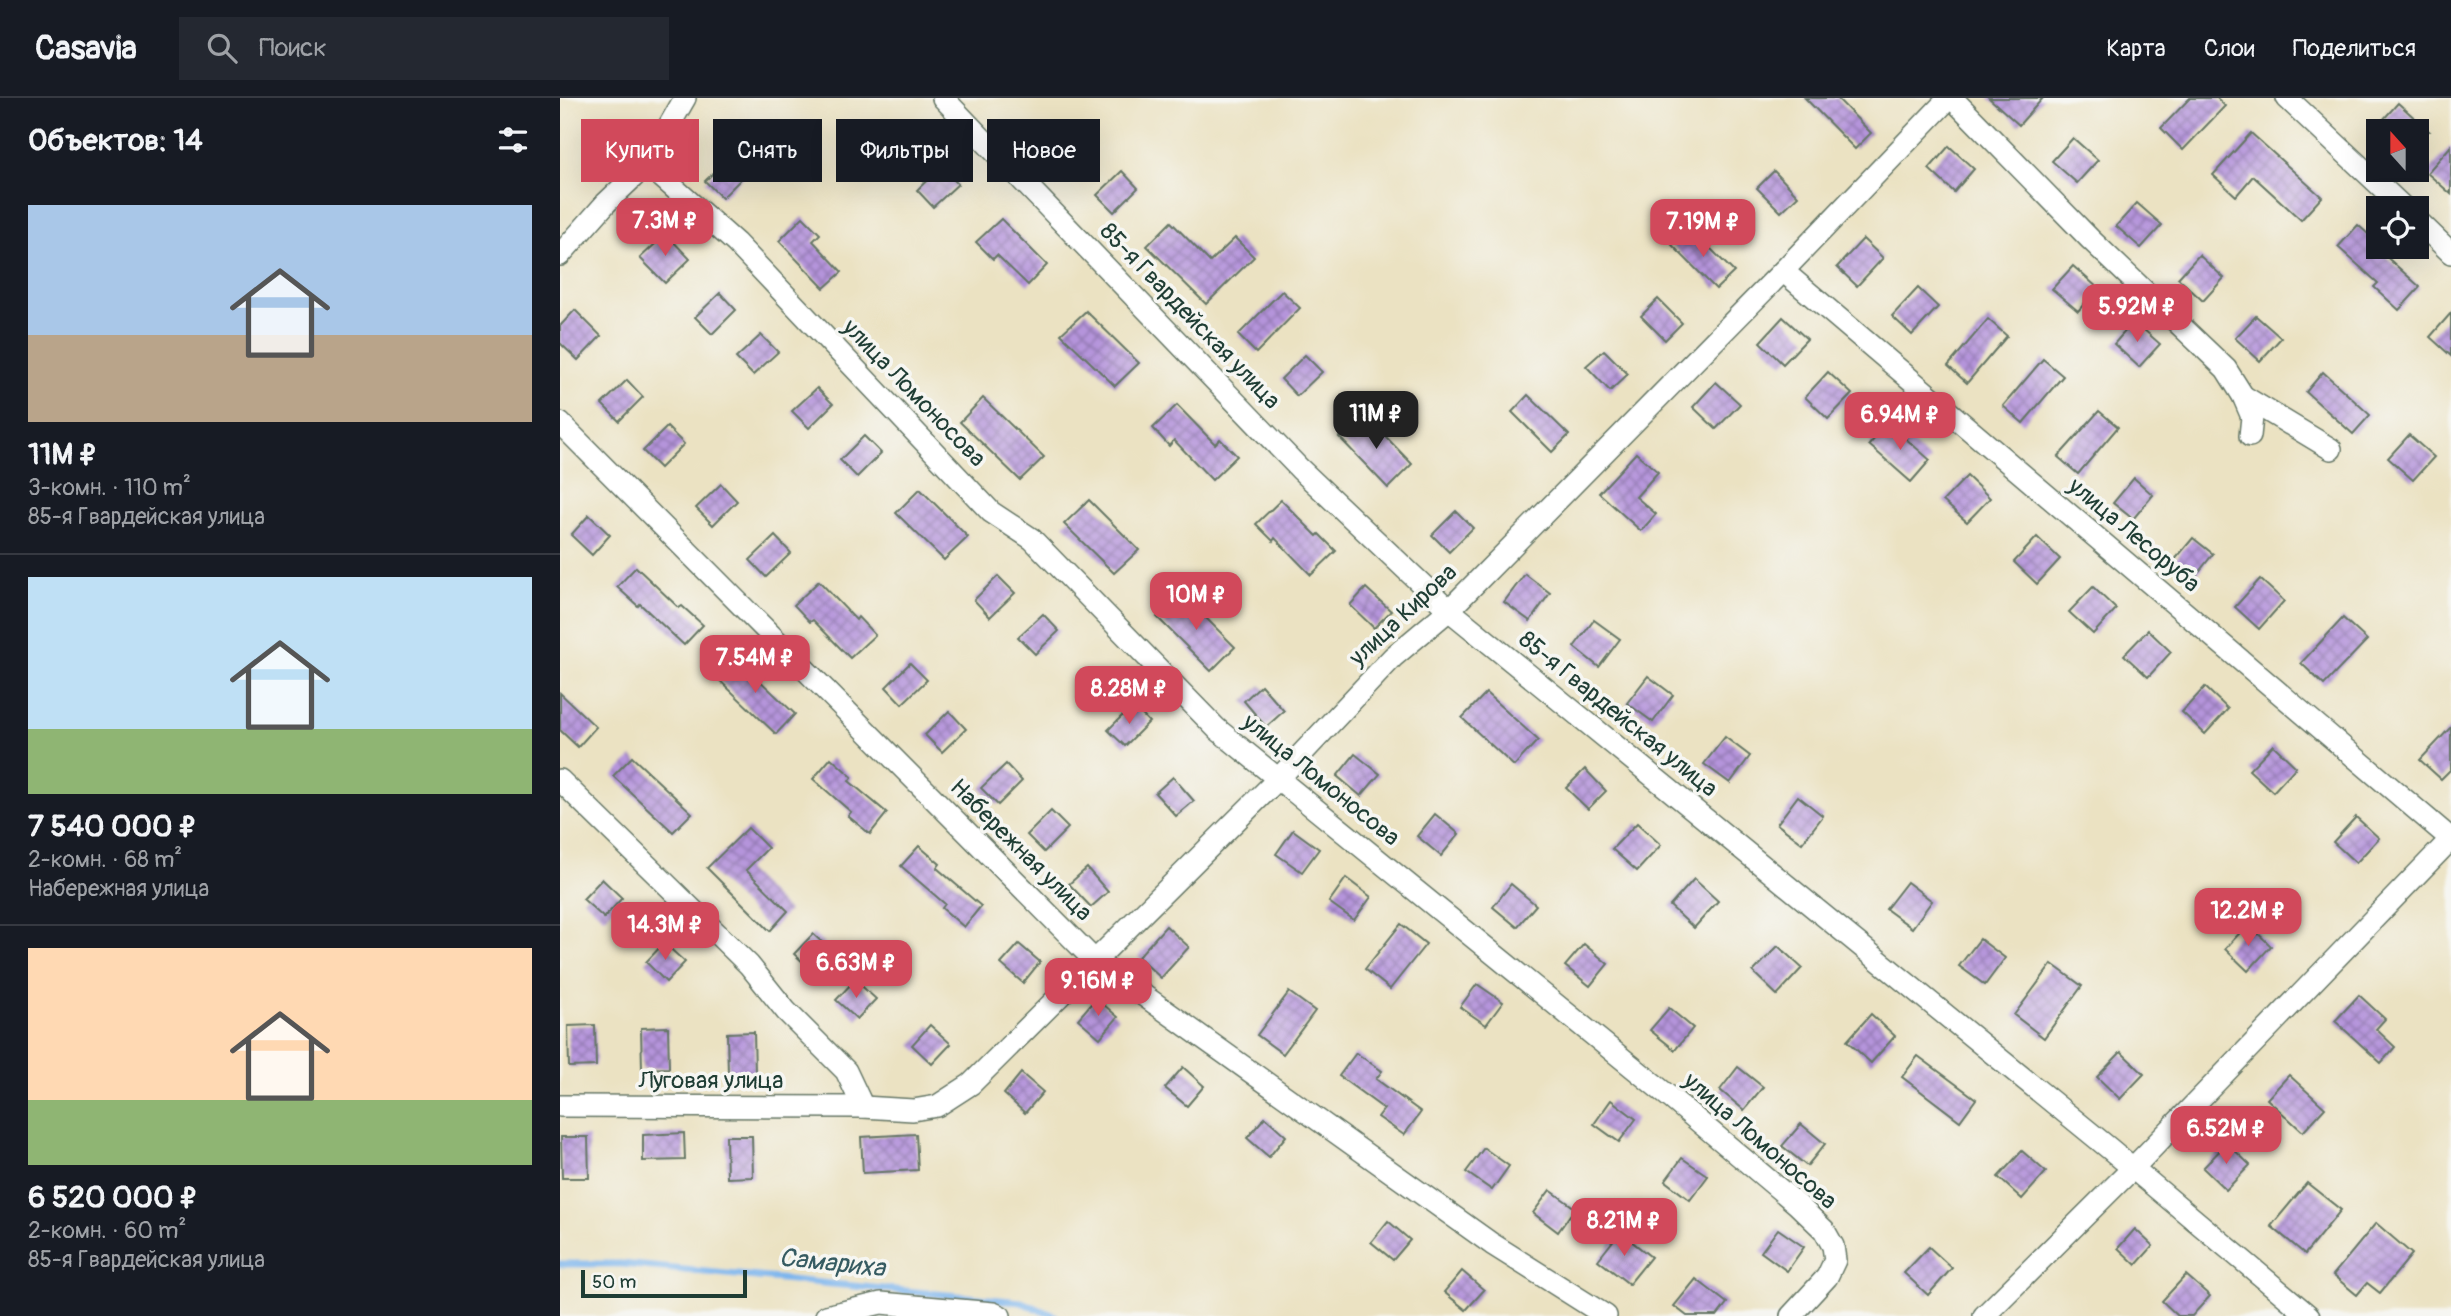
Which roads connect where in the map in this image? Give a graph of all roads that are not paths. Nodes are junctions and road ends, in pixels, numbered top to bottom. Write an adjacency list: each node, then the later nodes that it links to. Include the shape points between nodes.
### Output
1 (685, 98): 5 (street)
2 (943, 98): 17 (street, 85-я Гвардейская улица, via 1300,469)
3 (1951, 98): 12 (street, улица Кирова); 13 (street, via 2226,369)
4 (2287, 98): 8 (street)
5 (673, 119)
6 (628, 182): 11 (street)
7 (667, 182): 18 (street, улица Ломоносова, via 736,243 991,512 1032,539 1217,729)
8 (2391, 196)
9 (2429, 232): 10 (street)
10 (2451, 253)
11 (560, 255)
12 (1783, 271): 17 (street, улица Кирова); 20 (street, улица Лесоруба)
13 (2244, 396): 15 (street, via 2252,417); 16 (street)
14 (560, 423): 21 (street, Набережная улица)
15 (2250, 436)
16 (2331, 449)
17 (1449, 610): 18 (street, улица Кирова, via 1393,657); 24 (street, 85-я Гвардейская улица)
18 (1279, 779): 21 (street, улица Кирова); 28 (street, улица Ломоносова, via 1672,1099 1824,1230 1835,1260 1827,1276)
19 (560, 780): 23 (street, via 748,965 846,1072)
20 (2451, 839): 24 (street)
21 (1094, 960): 23 (street, улица Кирова, via 971,1084 937,1106 914,1111); 27 (street, Набережная улица, via 1492,1244)
22 (560, 1106): 23 (street, Луговая улица)
23 (863, 1107)
24 (2132, 1169): 29 (street); 30 (street, 85-я Гвардейская улица)
25 (826, 1316): 26 (street, via 881,1303)
26 (1000, 1316)
27 (1606, 1316)
28 (1791, 1316)
29 (1984, 1316)
30 (2309, 1316)

